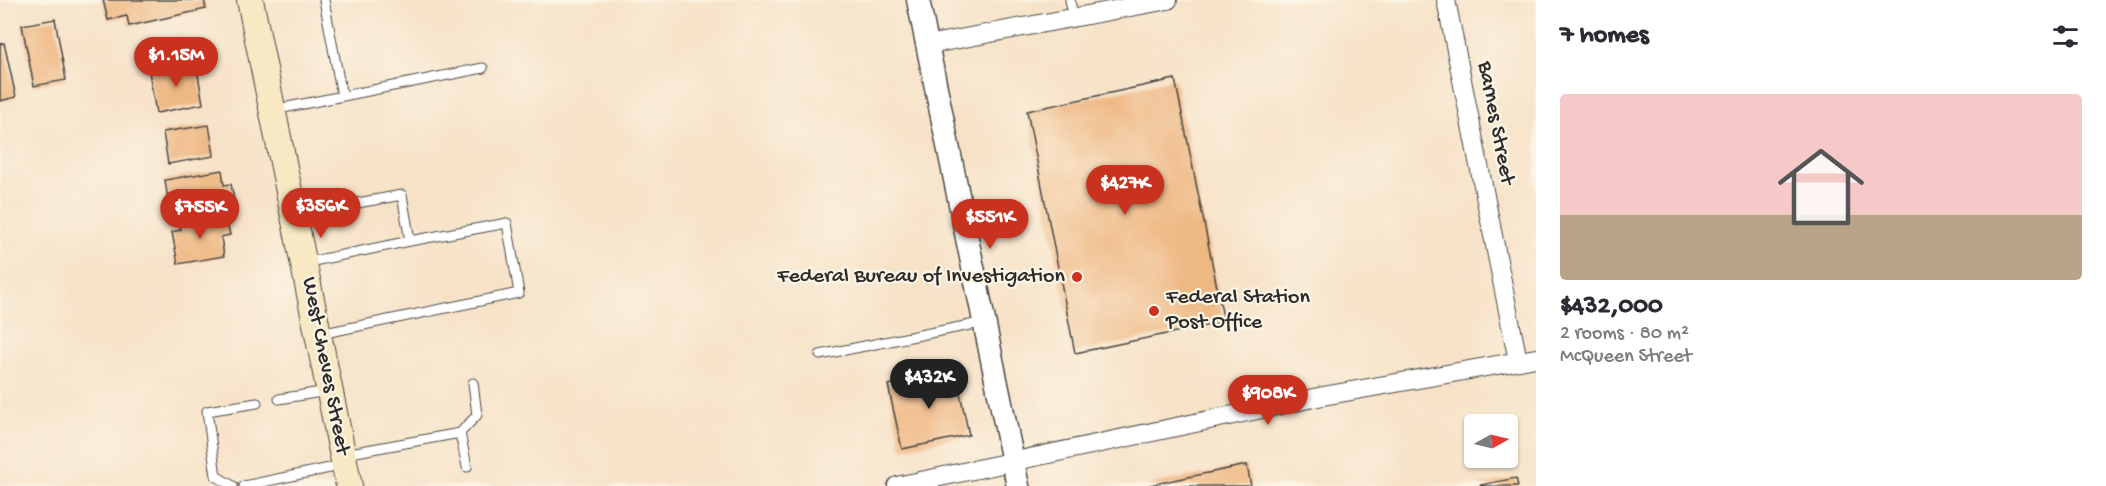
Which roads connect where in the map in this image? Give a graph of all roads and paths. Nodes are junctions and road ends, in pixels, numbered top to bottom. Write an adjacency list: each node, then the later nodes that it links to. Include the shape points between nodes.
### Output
1 (250, 0): 10 (main road, West Cheves Street)
2 (324, 0): 9 (lane)
3 (918, 0): 7 (street)
4 (1168, 0): 6 (street)
5 (1446, 0): 17 (street, Barnes Street)
6 (1072, 9): 7 (street)
7 (927, 45): 14 (street)
8 (483, 68): 9 (lane)
9 (342, 96): 10 (lane)
10 (273, 110): 11 (main road, West Cheves Street)
11 (294, 214): 12 (lane, via 402,195); 13 (main road, West Cheves Street)
12 (410, 241): 13 (lane); 15 (lane, via 507,223 519,293)
13 (304, 263): 15 (main road, West Cheves Street)
14 (985, 322): 16 (lane); 23 (street)
15 (318, 335): 19 (main road, West Cheves Street)
16 (820, 355)
17 (1527, 360): 23 (street, via 1323,396)
18 (473, 383): 22 (lane, via 477,415)
19 (329, 390): 20 (lane); 25 (main road, West Cheves Street)
20 (279, 399)
21 (256, 403): 26 (lane, via 207,411 216,476)
22 (460, 432): 24 (lane); 25 (lane)
23 (1013, 463): 28 (street); 29 (street)
24 (467, 467)
25 (345, 468): 27 (lane)
26 (233, 486)
27 (244, 486)
28 (897, 486)
29 (1018, 486)

